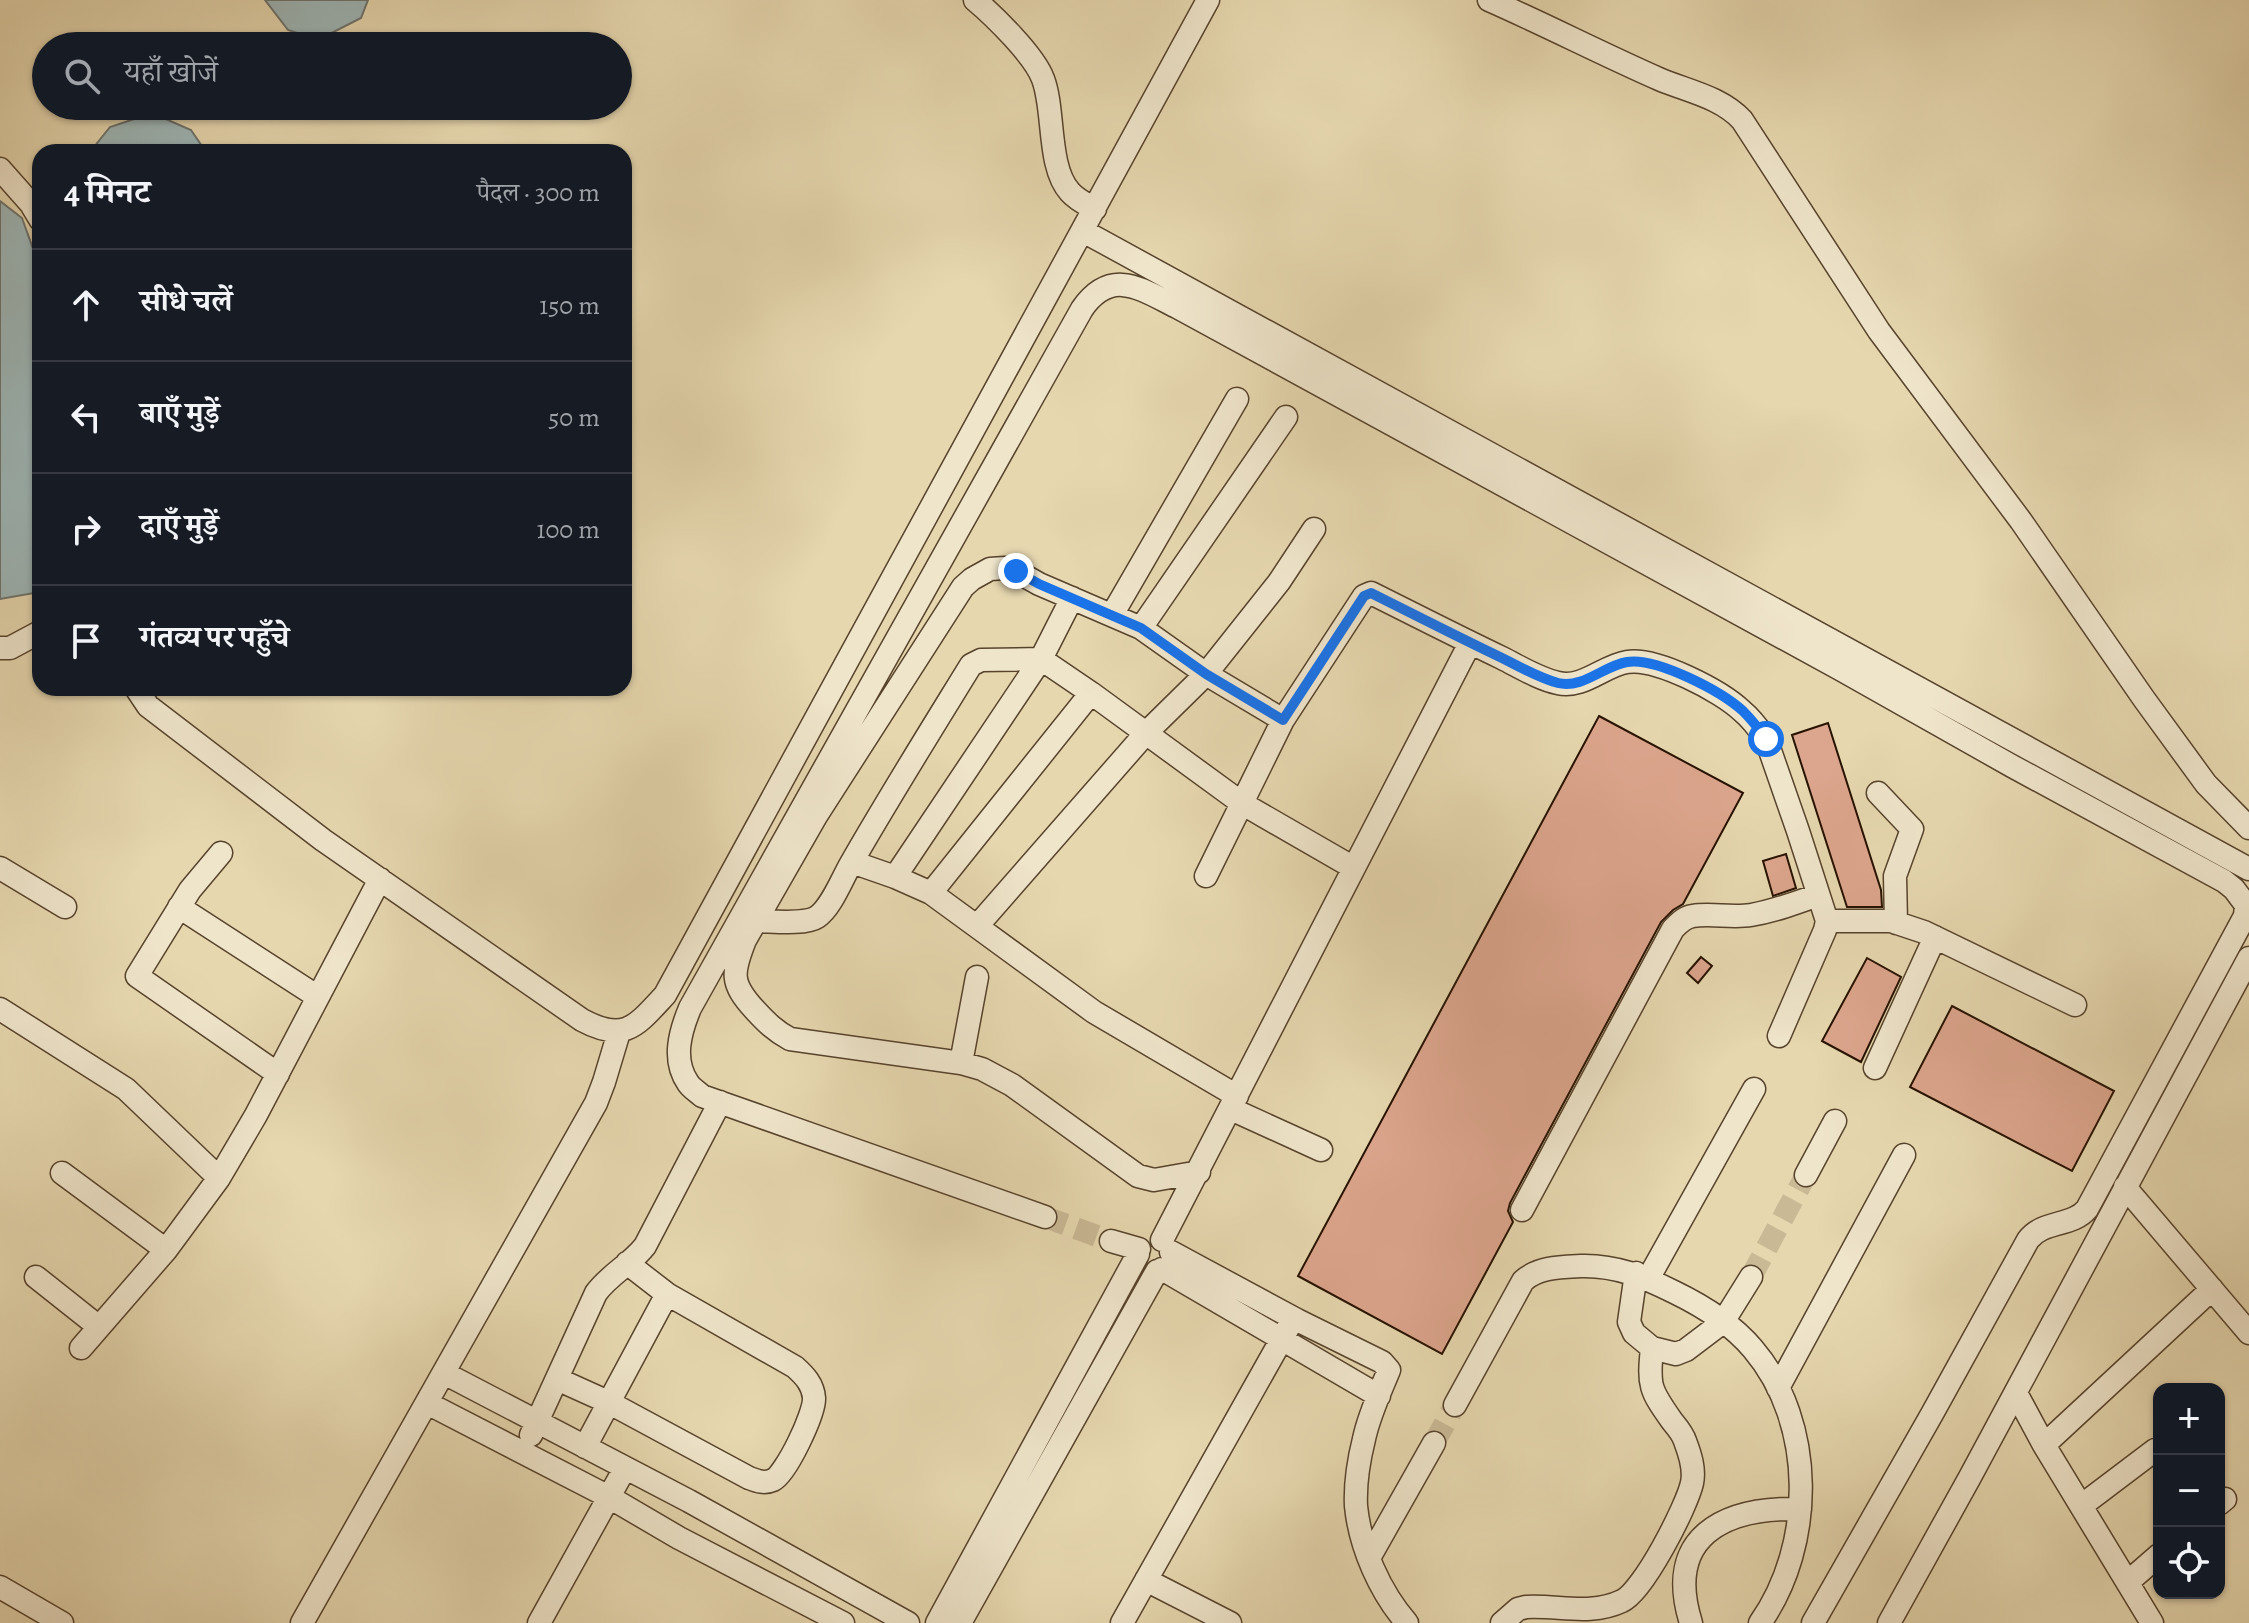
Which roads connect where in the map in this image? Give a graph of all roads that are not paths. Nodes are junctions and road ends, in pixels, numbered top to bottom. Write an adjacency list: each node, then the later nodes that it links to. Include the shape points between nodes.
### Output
1 (975, 0): 6 (street, via 1043,76 1059,174 1068,190)
2 (1208, 0): 6 (street)
3 (1489, 0): 25 (street, via 1722,104 1742,120 1879,331 2206,784)
4 (0, 169): 5 (street)
5 (32, 207)
6 (1095, 209): 7 (street)
7 (1083, 231): 30 (street); 48 (street, via 665,995 641,1021)
8 (1237, 399): 12 (street)
9 (1286, 417): 13 (street)
10 (1314, 529): 18 (street)
11 (1072, 598): 12 (street); 17 (street); 38 (street, via 1005,568 982,573 963,587 816,816)
12 (1112, 615): 13 (street)
13 (1141, 628): 18 (street)
14 (32, 636): 16 (street)
15 (1470, 643): 21 (street, via 1367,593); 29 (street); 35 (street, via 1560,684 1582,681 1629,661 1646,662 1734,704 1766,739)
16 (2, 652)
17 (1041, 659): 19 (street); 27 (street, via 981,660 971,665); 32 (street)
18 (1206, 674): 21 (street); 22 (street)
19 (1091, 693): 22 (street); 34 (street)
20 (141, 696): 33 (street)
21 (1283, 720): 24 (street)
22 (1146, 733): 24 (street); 41 (street)
23 (1878, 793): 40 (street, via 1912,829 1895,876)
24 (1243, 804): 29 (street); 31 (street)
25 (2249, 828)
26 (221, 853): 37 (street)
27 (852, 862): 32 (street); 38 (street, via 820,915 803,921)
28 (0, 868): 36 (street)
29 (1354, 868): 55 (street)
30 (2249, 869)
31 (1206, 876)
32 (895, 877): 34 (street)
33 (380, 879): 45 (street); 48 (street, via 582,1020)
34 (931, 893): 41 (street)
35 (1818, 895): 39 (street); 64 (street, via 1750,915 1696,915 1679,923)
36 (65, 907)
37 (179, 907): 45 (street); 52 (street, via 137,977)
38 (756, 921): 50 (street, via 737,960 736,983 774,1031 807,1042)
39 (1827, 921): 40 (street); 49 (street)
40 (1896, 923): 42 (street)
41 (978, 925): 55 (street, via 1094,1012)
42 (1935, 937): 46 (street); 51 (street)
43 (2249, 958): 63 (street)
44 (977, 977): 50 (street)
45 (318, 997): 52 (street)
46 (2075, 1005)
47 (0, 1009): 62 (street, via 126,1089)
48 (619, 1032): 83 (street, via 596,1103)
49 (1779, 1036)
50 (961, 1063): 59 (street, via 1012,1085 1138,1176 1154,1180)
51 (1875, 1068)
52 (278, 1074): 62 (street)
53 (1754, 1089): 71 (street)
54 (720, 1102): 65 (street); 70 (street, via 645,1246); 121 (street, via 688,1085 682,1068 678,1051 690,1008 1082,309 1100,289 1133,286 2224,881 2246,905 2245,916 2087,1209 2078,1217 2037,1229 2028,1240)
55 (1234, 1103): 57 (street); 59 (street)
56 (1835, 1121): 61 (street)
57 (1321, 1150)
58 (1904, 1155): 85 (street)
59 (1199, 1172): 69 (street)
60 (62, 1173): 67 (street)
61 (1806, 1175)
62 (219, 1178): 67 (street)
63 (2125, 1187): 74 (street); 86 (street)
64 (1522, 1210)
65 (1045, 1217)
66 (1111, 1241): 68 (street)
67 (166, 1250): 78 (street)
68 (1138, 1251): 69 (street, via 1143,1267); 113 (street)
69 (1163, 1258): 76 (street); 80 (street); 114 (street)
70 (627, 1263): 75 (street); 84 (street, via 596,1293)
71 (1642, 1276): 77 (street); 82 (street, via 1629,1322); 90 (street, via 1599,1265 1529,1276)
72 (36, 1277): 78 (street)
73 (1751, 1277): 77 (street)
74 (2212, 1289): 79 (street); 93 (street)
75 (667, 1294): 88 (street); 88 (street, via 808,1379 812,1410 794,1450 780,1475 761,1482)
76 (1293, 1319): 80 (street); 87 (street, via 1386,1365 1389,1370)
77 (1723, 1322): 82 (street, via 1676,1354); 85 (street, via 1752,1348)
78 (99, 1327): 81 (street)
79 (2249, 1333)
80 (1282, 1339): 87 (street); 105 (street)
81 (81, 1348)
82 (1652, 1348): 101 (street, via 1651,1386 1685,1438 1693,1467 1688,1499)
83 (444, 1373): 89 (street); 91 (street)
84 (557, 1379): 88 (street); 91 (street)
85 (1778, 1388): 100 (street, via 1799,1456)
86 (2016, 1393): 93 (street); 122 (street)
87 (1379, 1396): 103 (street, via 1363,1439 1356,1506)
88 (608, 1402): 94 (street)
89 (427, 1403): 95 (street); 109 (street)
90 (1455, 1405)
91 (537, 1422): 94 (street); 95 (street)
92 (1434, 1443): 103 (street)
93 (2044, 1445): 99 (street)
94 (585, 1447): 97 (street)
95 (523, 1452): 98 (street)
96 (2153, 1452): 99 (street)
97 (625, 1468): 98 (street); 112 (street)
98 (609, 1497): 110 (street); 111 (street)
99 (2081, 1506): 106 (street)
100 (1800, 1509): 102 (street, via 1734,1518 1706,1533); 120 (street, via 1788,1567)
101 (1667, 1539): 102 (street); 118 (street, via 1630,1597 1599,1609 1526,1607)
102 (1690, 1553): 119 (street, via 1684,1596)
103 (1369, 1558): 117 (street, via 1391,1604)
104 (2153, 1560): 106 (street)
105 (1146, 1580): 115 (street); 116 (street)
106 (2128, 1582): 123 (street)
107 (0, 1587): 108 (street)
108 (62, 1623)
109 (302, 1623)
110 (539, 1623)
111 (843, 1623)
112 (908, 1623)
113 (937, 1623)
114 (960, 1623)
115 (1122, 1623)
116 (1230, 1623)
117 (1407, 1623)
118 (1502, 1623)
119 (1691, 1623)
120 (1760, 1623)
121 (1813, 1623)
122 (1889, 1623)
123 (2152, 1623)

